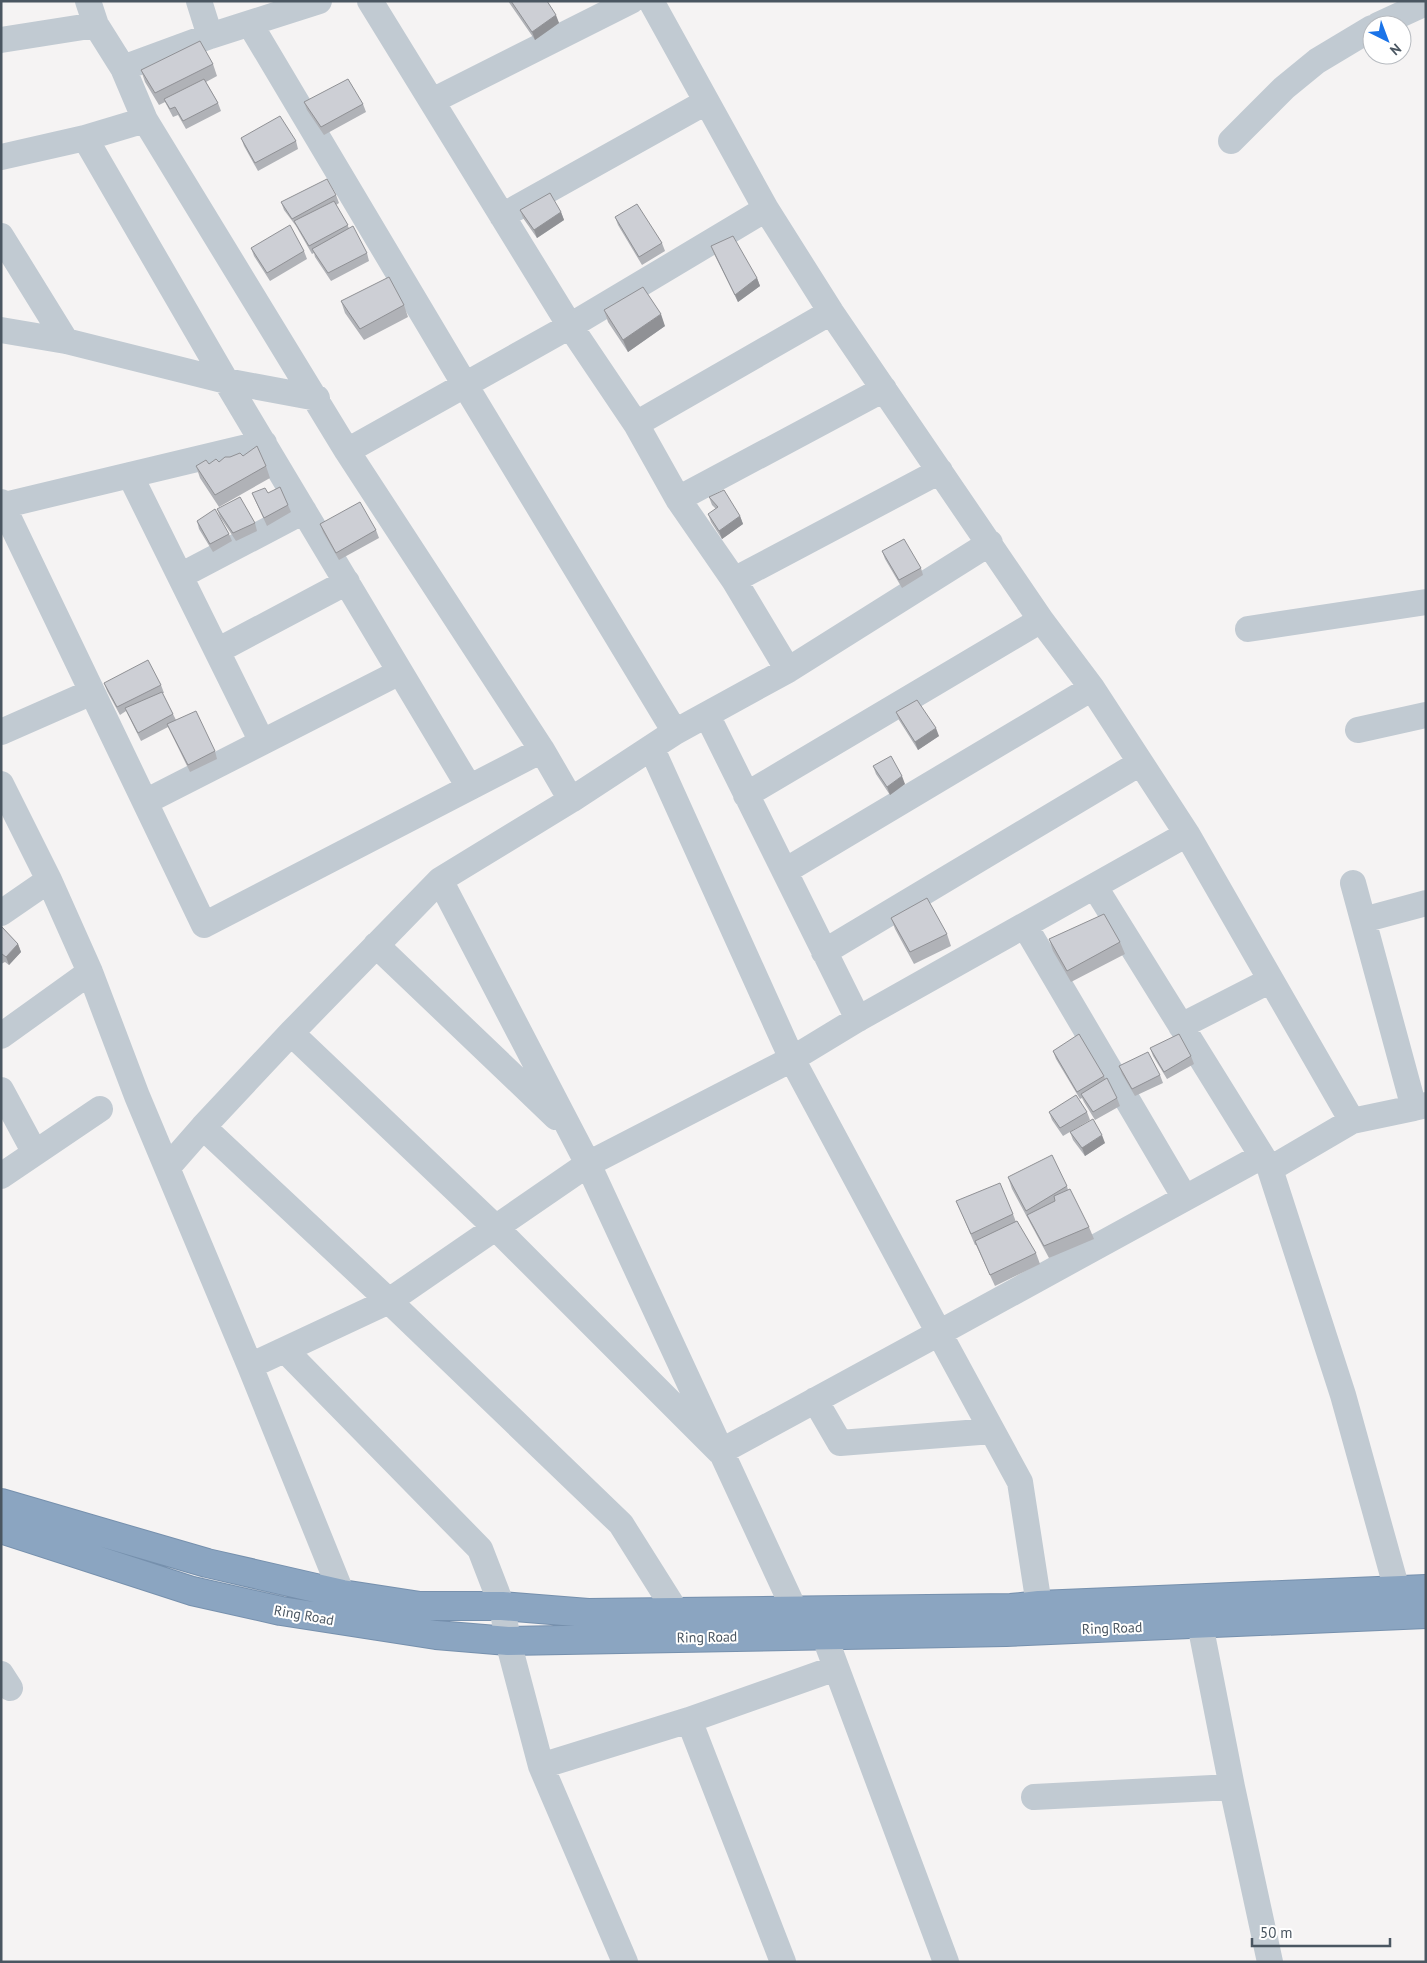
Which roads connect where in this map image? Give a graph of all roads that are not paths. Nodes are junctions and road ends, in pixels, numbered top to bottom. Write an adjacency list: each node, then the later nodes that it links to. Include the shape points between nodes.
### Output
1 (199, 1): 11 (street)
2 (370, 1): 14 (street)
3 (631, 1): 14 (street)
4 (651, 1): 15 (street)
5 (316, 2): 9 (street)
6 (1426, 3): 8 (street)
7 (92, 13): 12 (street); 13 (street)
8 (1400, 15)
9 (250, 24): 11 (street); 28 (street)
10 (1362, 34): 18 (street, via 1317,61 1284,88)
11 (210, 36): 13 (street)
12 (1, 40)
13 (123, 68): 16 (street)
14 (432, 101): 21 (street)
15 (706, 102): 20 (street); 21 (street)
16 (145, 120): 17 (street); 30 (street)
17 (85, 138): 19 (street); 27 (street)
18 (1232, 140)
19 (1, 157)
20 (766, 209): 23 (street); 24 (street)
21 (502, 216): 24 (street)
22 (1, 236): 26 (street)
23 (831, 312): 29 (street); 31 (street)
24 (570, 326): 28 (street); 31 (street)
25 (1, 330): 26 (street)
26 (66, 341): 27 (street)
27 (226, 381): 30 (street); 32 (street)
28 (464, 386): 33 (street); 55 (street)
29 (884, 389): 34 (street); 36 (street)
30 (316, 398): 33 (street)
31 (636, 424): 36 (street)
32 (264, 443): 35 (street); 38 (street)
33 (348, 451): 58 (street)
34 (940, 471): 39 (street); 41 (street)
35 (130, 475): 37 (street); 40 (street)
36 (678, 499): 41 (street)
37 (2, 504): 50 (street)
38 (304, 511): 40 (street); 42 (street)
39 (990, 543): 44 (street); 47 (street)
40 (180, 576): 46 (street)
41 (734, 580): 47 (street)
42 (347, 582): 46 (street); 48 (street)
43 (1426, 602): 45 (street)
44 (1041, 620): 49 (street); 61 (street)
45 (1248, 629)
46 (217, 651): 56 (street)
47 (788, 670): 51 (street)
48 (400, 672): 56 (street); 60 (street)
49 (1092, 688): 59 (street); 66 (street)
50 (92, 692): 54 (street); 64 (street)
51 (706, 715): 55 (street); 61 (street)
52 (1426, 715): 53 (street)
53 (1358, 730)
54 (1, 732)
55 (675, 732): 57 (street)
56 (262, 742): 64 (street)
57 (652, 749): 63 (street); 83 (street)
58 (542, 750): 60 (street); 63 (street)
59 (1140, 763): 65 (street); 76 (street)
60 (469, 787): 64 (street, via 204,925)
61 (746, 795): 66 (street)
62 (4, 797): 67 (street)
63 (571, 800): 68 (street)
64 (145, 802)
65 (1187, 834): 70 (street); 78 (street)
66 (785, 871): 76 (street)
67 (49, 880): 72 (street); 77 (street)
68 (440, 880): 75 (street); 89 (street)
69 (1353, 883): 73 (street)
70 (1095, 887): 74 (street); 80 (street)
71 (1426, 903): 73 (street)
72 (1, 913)
73 (1363, 920): 85 (street)
74 (1025, 926): 79 (street); 95 (street)
75 (376, 945): 81 (street); 89 (street)
76 (824, 952): 79 (street)
77 (90, 972): 82 (street); 93 (street)
78 (1271, 980): 80 (street); 87 (street)
79 (858, 1019): 83 (street)
80 (1181, 1026): 91 (street)
81 (291, 1033): 88 (street); 96 (street)
82 (1, 1036)
83 (792, 1059): 92 (street); 98 (street)
84 (1, 1090): 90 (street)
85 (1420, 1107): 87 (street)
86 (100, 1109): 90 (street)
87 (1352, 1121): 91 (street)
88 (203, 1127): 93 (street); 97 (street)
89 (572, 1132): 92 (street)
90 (35, 1153): 94 (street)
91 (1266, 1163): 95 (street); 107 (street, via 1343,1396)
92 (588, 1164): 96 (street); 103 (street)
93 (168, 1167): 100 (street)
94 (1, 1176)
95 (1185, 1198): 98 (street)
96 (496, 1227): 97 (street); 103 (street)
97 (389, 1301): 99 (street); 112 (street, via 621,1524)
98 (939, 1333): 101 (street); 102 (street)
99 (285, 1350): 100 (street); 110 (street, via 480,1549)
100 (250, 1366): 108 (street)
101 (814, 1400): 102 (street, via 840,1443); 103 (street)
102 (992, 1431): 109 (street, via 1020,1482)
103 (720, 1452): 111 (street)
104 (1, 1503): 108 (highway, Ring Road, via 207,1563)
105 (1, 1529): 116 (highway, Ring Road, via 192,1591 281,1611 436,1635)
106 (1426, 1589): 107 (highway, Ring Road)
107 (1397, 1590): 109 (highway, Ring Road)
108 (342, 1594): 110 (highway, Ring Road, via 420,1606)
109 (1039, 1605): 111 (highway, Ring Road)
110 (502, 1606): 112 (highway, Ring Road, via 588,1614); 116 (street)
111 (795, 1611): 112 (highway, Ring Road)
112 (677, 1612)
113 (1426, 1614): 114 (highway, Ring Road)
114 (1200, 1624): 115 (highway, Ring Road); 120 (street)
115 (824, 1635): 116 (highway, Ring Road); 117 (street)
116 (508, 1641): 119 (street)
117 (836, 1668): 118 (street); 124 (street)
118 (689, 1720): 119 (street); 123 (street)
119 (541, 1766): 122 (street)
120 (1232, 1787): 121 (street); 125 (street)
121 (1034, 1797)
122 (625, 1962)
123 (783, 1962)
124 (946, 1962)
125 (1270, 1962)

